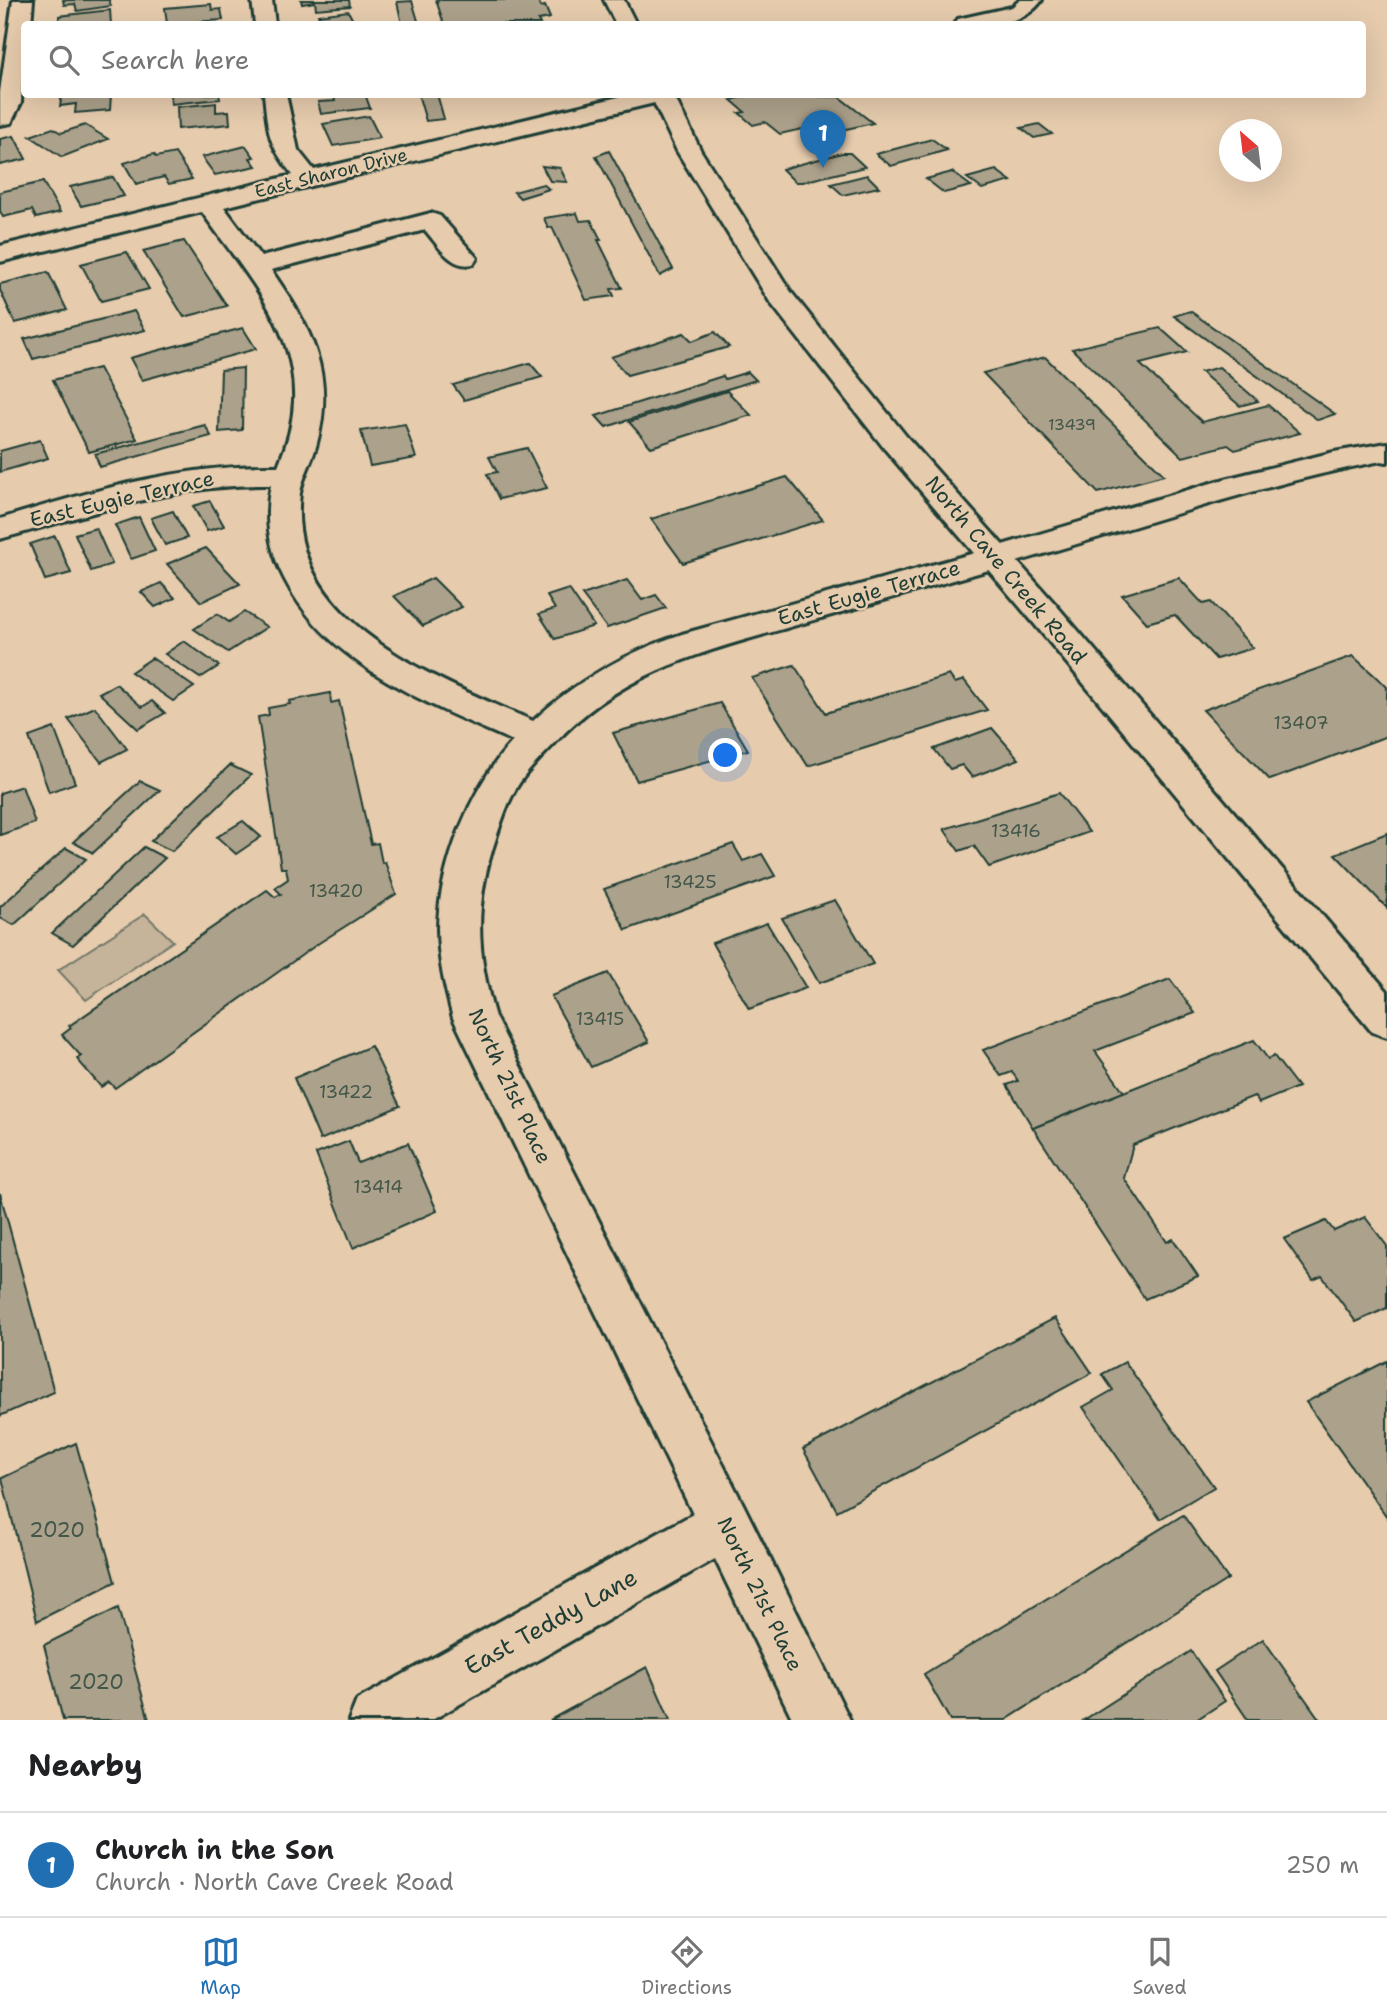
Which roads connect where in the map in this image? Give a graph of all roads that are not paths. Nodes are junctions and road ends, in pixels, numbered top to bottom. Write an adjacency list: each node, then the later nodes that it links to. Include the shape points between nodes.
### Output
1 (262, 0): 5 (street)
2 (614, 0): 6 (street)
3 (1032, 0): 7 (street, via 1019,12)
4 (15, 10): 11 (street, via 10,103)
5 (265, 21)
6 (624, 21)
7 (979, 21)
8 (276, 98): 12 (street, via 286,151)
9 (649, 98): 12 (street, East Sharon Drive)
10 (663, 98): 20 (street, North Cave Creek Road, via 689,151 780,296 895,442)
11 (2, 118)
12 (308, 178): 13 (street, East Sharon Drive)
13 (208, 203): 14 (street, East Sharon Drive); 16 (street)
14 (0, 254)
15 (464, 258): 16 (street, via 431,221)
16 (253, 267): 18 (street, via 299,340 309,375 303,436)
17 (1386, 452): 20 (street, East Eugie Terrace, via 1328,461)
18 (287, 476): 19 (street, East Eugie Terrace, via 195,479); 21 (street, via 288,554 330,624 428,686)
19 (0, 529)
20 (995, 557): 21 (street, East Eugie Terrace, via 639,663 590,690); 22 (street, North Cave Creek Road)
21 (539, 738): 23 (street, North 21st Place, via 494,794 467,865 457,916 464,985 474,1018)
22 (1387, 1020)
23 (726, 1524): 24 (street, East Teddy Lane); 25 (street, North 21st Place)
24 (377, 1720)
25 (822, 1720)

